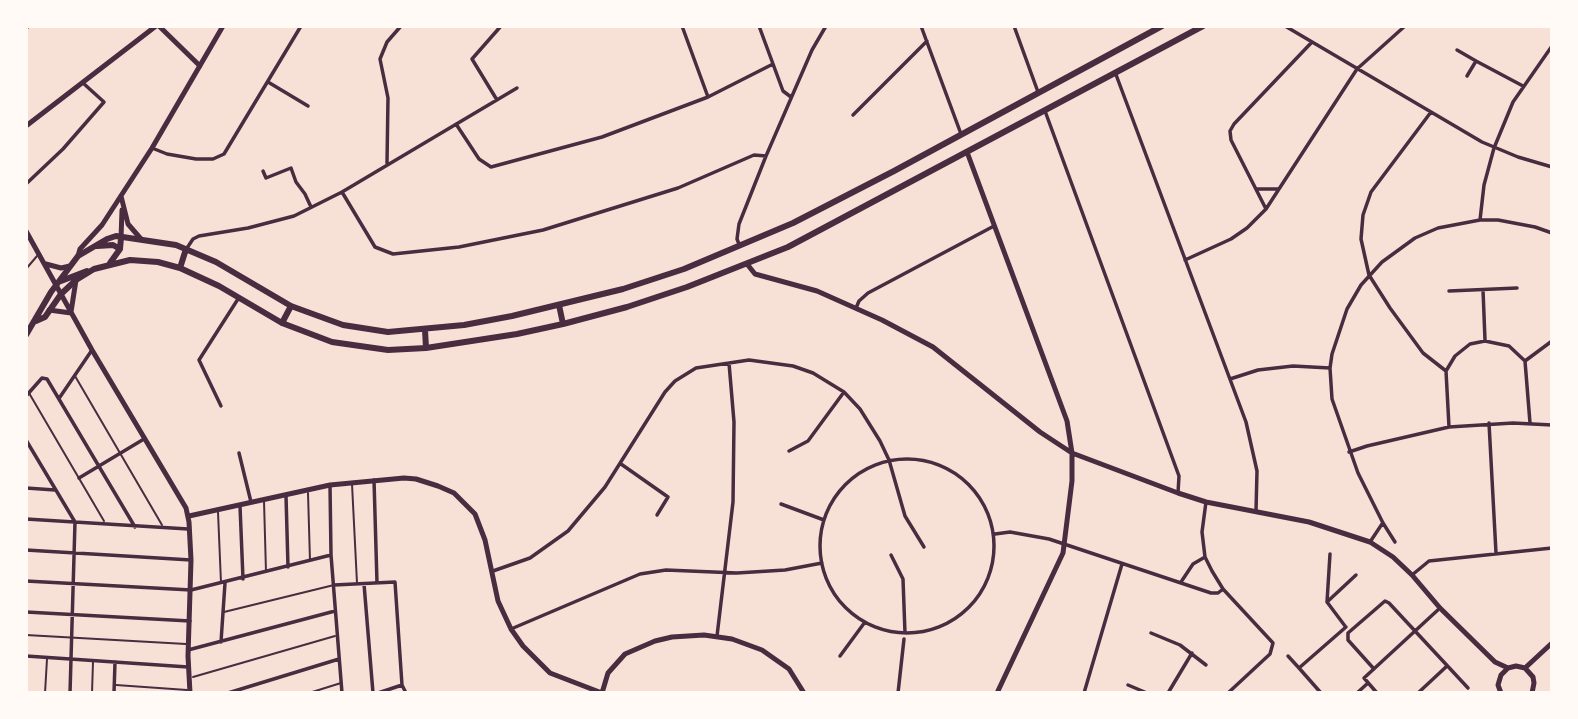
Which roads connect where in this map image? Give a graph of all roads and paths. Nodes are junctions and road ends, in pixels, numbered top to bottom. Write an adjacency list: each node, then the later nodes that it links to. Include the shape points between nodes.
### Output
1 (158, 26): 21 (street); 26 (street)
2 (223, 26): 21 (street)
3 (301, 26): 25 (street)
4 (401, 26): 44 (street, via 380,59 388,98)
5 (501, 26): 32 (street, via 472,59)
6 (682, 26): 30 (street)
7 (759, 26): 20 (street)
8 (825, 26): 31 (street)
9 (921, 26): 15 (street)
10 (1014, 26): 29 (street)
11 (1162, 26): 29 (main road)
12 (1203, 26): 23 (main road)
13 (1285, 26): 16 (street)
14 (1405, 26): 22 (street)
15 (927, 41): 36 (street); 39 (street)
16 (1312, 42): 22 (street); 48 (street, via 1232,127 1231,140)
17 (1552, 46): 27 (street)
18 (1457, 50): 19 (street)
19 (1476, 61): 24 (street); 27 (street)
20 (773, 64): 30 (street); 31 (street, via 783,91)
21 (200, 66): 40 (street)
22 (1357, 69): 35 (street); 49 (street)
23 (1115, 72): 34 (main road); 67 (street)
24 (1467, 76)
25 (268, 82): 33 (street); 40 (street, via 219,157 180,157)
26 (83, 83): 38 (street); 47 (street, via 104,102)
27 (1523, 86): 41 (street)
28 (517, 88): 32 (street)
29 (1038, 92): 39 (main road)
30 (708, 97): 37 (street, via 602,137 491,167 479,159)
31 (791, 97): 43 (street)
32 (497, 100): 37 (street)
33 (308, 106)
34 (1045, 111): 42 (main road); 128 (street, via 1179,475)
35 (1431, 112): 41 (street); 75 (street, via 1366,203 1361,239)
36 (853, 116)
37 (456, 124): 44 (street)
38 (26, 125)
39 (961, 134): 61 (main road, via 826,207)
40 (152, 148): 51 (street)
41 (1494, 148): 45 (street); 55 (street)
42 (967, 152): 56 (street); 70 (main road, via 834,224)
43 (765, 156): 50 (street, via 754,155 678,188 543,230 459,247 393,254 375,247); 61 (street, via 739,224)
44 (387, 164): 50 (street)
45 (1552, 167)
46 (263, 171): 53 (street, via 266,178 291,168)
47 (26, 184)
48 (1256, 189): 49 (street); 54 (street)
49 (1279, 189): 54 (street)
50 (342, 192): 53 (street)
51 (121, 196): 52 (street); 66 (street)
52 (123, 207): 59 (street); 60 (street, via 130,227)
53 (311, 207): 64 (street, via 276,221 199,236)
54 (1266, 209): 67 (street, via 1231,239)
55 (1480, 220): 58 (street); 75 (street, via 1415,238)
56 (994, 226): 85 (street, via 868,293); 117 (street, via 1067,421)
57 (26, 231): 65 (street)
58 (1552, 233)
59 (121, 238): 60 (main road); 62 (main road); 63 (main road)
60 (141, 239): 64 (main road)
61 (740, 246): 84 (main road, via 672,273)
62 (92, 247): 63 (main road); 66 (main road)
63 (120, 249): 68 (main road)
64 (187, 250): 72 (main road); 83 (main road)
65 (39, 252): 69 (street); 73 (lane)
66 (78, 256): 71 (main road)
67 (1185, 260): 102 (street)
68 (110, 263): 72 (main road, via 158,262); 74 (main road)
69 (47, 264): 71 (street); 77 (street)
70 (747, 264): 85 (street, via 755,274 817,291); 90 (main road, via 627,307)
71 (70, 266): 77 (main road)
72 (180, 268): 82 (main road)
73 (26, 269)
74 (94, 269): 76 (main road); 77 (main road)
75 (1369, 275): 99 (street, via 1347,309); 100 (street, via 1414,342)
76 (76, 280): 81 (main road); 87 (street)
77 (57, 284): 81 (street); 88 (main road)
78 (1517, 288): 79 (street)
79 (1483, 290): 80 (street); 93 (street)
80 (1449, 291)
81 (61, 294): 86 (main road); 87 (street)
82 (239, 298): 89 (main road); 106 (street, via 199,360)
83 (291, 306): 89 (main road); 91 (main road, via 343,325 388,332)
84 (559, 306): 90 (main road); 91 (main road)
85 (856, 308): 117 (street, via 933,347)
86 (49, 310): 87 (street); 88 (main road)
87 (71, 313): 96 (street)
88 (36, 321): 92 (main road)
89 (282, 323): 95 (main road, via 332,342 388,350)
90 (563, 324): 95 (main road)
91 (425, 330): 95 (main road)
92 (26, 335)
93 (1486, 341): 97 (street, via 1509,346); 100 (street, via 1470,344)
94 (1552, 341): 97 (street)
95 (426, 348)
96 (92, 349): 101 (street); 111 (street)
97 (1525, 361): 108 (street)
98 (729, 362): 103 (street, via 793,366); 119 (street, via 696,368 675,381); 166 (street, via 734,459)
99 (1330, 368): 102 (street, via 1293,366); 114 (street, via 1332,399)
100 (1446, 370): 110 (street)
101 (75, 375): 105 (street); 115 (lane)
102 (1230, 379): 136 (street, via 1255,455)
103 (844, 392): 113 (street, via 808,442); 118 (street, via 872,425)
104 (28, 394): 105 (street, via 42,378); 121 (lane)
105 (60, 397): 120 (street)
106 (221, 406)
107 (1489, 423): 108 (street); 110 (street); 154 (street)
108 (1530, 424): 109 (street)
109 (1552, 425)
110 (1449, 427): 114 (street)
111 (146, 438): 115 (street); 138 (street)
112 (26, 440): 126 (street)
113 (789, 452)
114 (1349, 452): 142 (street)
115 (122, 453): 120 (street); 145 (lane)
116 (239, 453): 132 (street)
117 (1072, 453): 128 (street); 150 (street)
118 (889, 460): 140 (street, via 848,481); 147 (street, via 918,459 946,467 969,484 986,507); 151 (street, via 905,516)
119 (621, 464): 137 (street, via 668,497); 165 (street, via 568,531 530,558)
120 (100, 466): 121 (street); 144 (street)
121 (79, 478): 143 (lane)
122 (373, 480): 123 (street); 165 (street, via 429,482 467,504 480,524); 176 (street)
123 (352, 483): 124 (street); 178 (lane)
124 (330, 485): 127 (street); 157 (street)
125 (26, 488): 126 (street)
126 (55, 490): 141 (street)
127 (308, 491): 129 (street); 161 (lane)
128 (1178, 493): 131 (street)
129 (286, 495): 130 (street); 164 (street)
130 (264, 500): 132 (street); 167 (lane)
131 (1206, 502): 136 (street); 159 (street)
132 (251, 503): 134 (street)
133 (781, 504): 140 (street)
134 (240, 506): 135 (street); 170 (street)
135 (218, 511): 138 (street); 173 (lane)
136 (1256, 511): 148 (street)
137 (657, 515)
138 (188, 516): 146 (street)
139 (26, 519): 141 (street)
140 (824, 520): 162 (street)
141 (75, 522): 143 (street); 155 (street)
142 (1383, 523): 148 (street); 149 (street)
143 (107, 525): 144 (street)
144 (135, 527): 145 (street)
145 (164, 529): 146 (street)
146 (190, 529): 160 (street)
147 (994, 534): 150 (street); 193 (street, via 993,565 975,600 961,615 935,629)
148 (1370, 542): 169 (street)
149 (1395, 542)
150 (1064, 544): 163 (street); 242 (street)
151 (924, 547)
152 (1552, 548): 154 (street)
153 (26, 550): 155 (street)
154 (1496, 552): 169 (street, via 1429,561)
155 (74, 553): 160 (street); 172 (street)
156 (1330, 554): 181 (street)
157 (331, 555): 161 (street); 177 (street)
158 (891, 555): 193 (street, via 904,579)
159 (1205, 557): 174 (street, via 1193,564); 179 (street)
160 (191, 560): 180 (street)
161 (310, 562): 164 (street)
162 (822, 563): 166 (street, via 785,570); 188 (street, via 837,598)
163 (1122, 564): 174 (street); 243 (street)
164 (288, 567): 167 (street)
165 (491, 572): 190 (street)
166 (726, 572): 190 (street, via 640,574); 197 (street)
167 (266, 573): 170 (street)
168 (1356, 575): 181 (street)
169 (1412, 575): 182 (street)
170 (243, 579): 173 (street)
171 (26, 580): 172 (street)
172 (73, 583): 180 (street); 186 (street)
173 (223, 583): 180 (street); 185 (street)
174 (1180, 583): 179 (street, via 1211,593)
175 (364, 584): 176 (street); 178 (street); 237 (street)
176 (377, 584): 224 (street, via 395,582)
177 (334, 585): 178 (street); 183 (street); 185 (lane)
178 (357, 585)
179 (1223, 589): 246 (street, via 1272,640 1273,647)
180 (191, 590): 187 (street)
181 (1327, 602): 189 (street)
182 (1440, 608): 192 (street); 212 (street)
183 (336, 611): 196 (street); 200 (street)
184 (26, 612): 186 (street)
185 (223, 612): 200 (street)
186 (72, 614): 187 (street); 198 (street)
187 (190, 621): 202 (street)
188 (866, 622): 193 (street); 205 (street)
189 (1346, 627): 191 (street); 216 (street)
190 (511, 628): 239 (street, via 550,673)
191 (1350, 631): 192 (street, via 1385,601); 219 (street, via 1348,640)
192 (1415, 631): 214 (street); 219 (street)
193 (905, 633)
194 (1152, 633): 203 (street)
195 (26, 635): 198 (lane)
196 (337, 636): 209 (street); 220 (lane)
197 (716, 636): 239 (street, via 672,637 639,647 615,663); 240 (street, via 776,659 789,669)
198 (72, 637): 202 (lane); 208 (street)
199 (904, 639): 241 (street)
200 (221, 642): 202 (street)
201 (1552, 643): 218 (street)
202 (188, 647): 215 (street)
203 (1192, 653): 213 (street); 245 (street)
204 (26, 656): 207 (street)
205 (841, 656)
206 (1288, 656): 216 (street)
207 (47, 657): 208 (street); 230 (lane)
208 (71, 659): 210 (street); 231 (street)
209 (339, 659): 222 (street); 234 (street)
210 (93, 661): 211 (street); 232 (lane)
211 (116, 662): 215 (street); 226 (street)
212 (1495, 663): 217 (street); 223 (street)
213 (1206, 665)
214 (1447, 666): 227 (street); 250 (street)
215 (188, 667): 220 (street)
216 (1299, 668): 247 (street)
217 (1508, 668): 218 (street); 223 (street)
218 (1525, 668): 229 (street, via 1533,677)
219 (1374, 669): 221 (street)
220 (188, 678): 228 (street)
221 (1366, 680): 248 (street); 249 (street)
222 (341, 682): 235 (lane); 236 (street)
223 (1499, 682): 251 (street); 252 (street)
224 (402, 684): 237 (street); 238 (street)
225 (1128, 684): 244 (street)
226 (114, 685): 228 (lane); 233 (street)
227 (1468, 688)
228 (190, 692)
229 (1533, 692)
230 (45, 693)
231 (70, 693)
232 (92, 693)
233 (114, 693)
234 (228, 693)
235 (309, 693)
236 (342, 693)
237 (376, 693)
238 (406, 693)
239 (602, 693)
240 (804, 693)
241 (898, 693)
242 (997, 693)
243 (1084, 693)
244 (1147, 693)
245 (1168, 693)
246 (1228, 693)
247 (1321, 693)
248 (1357, 693)
249 (1377, 693)
250 (1418, 693)
251 (1492, 693)
252 (1501, 693)

